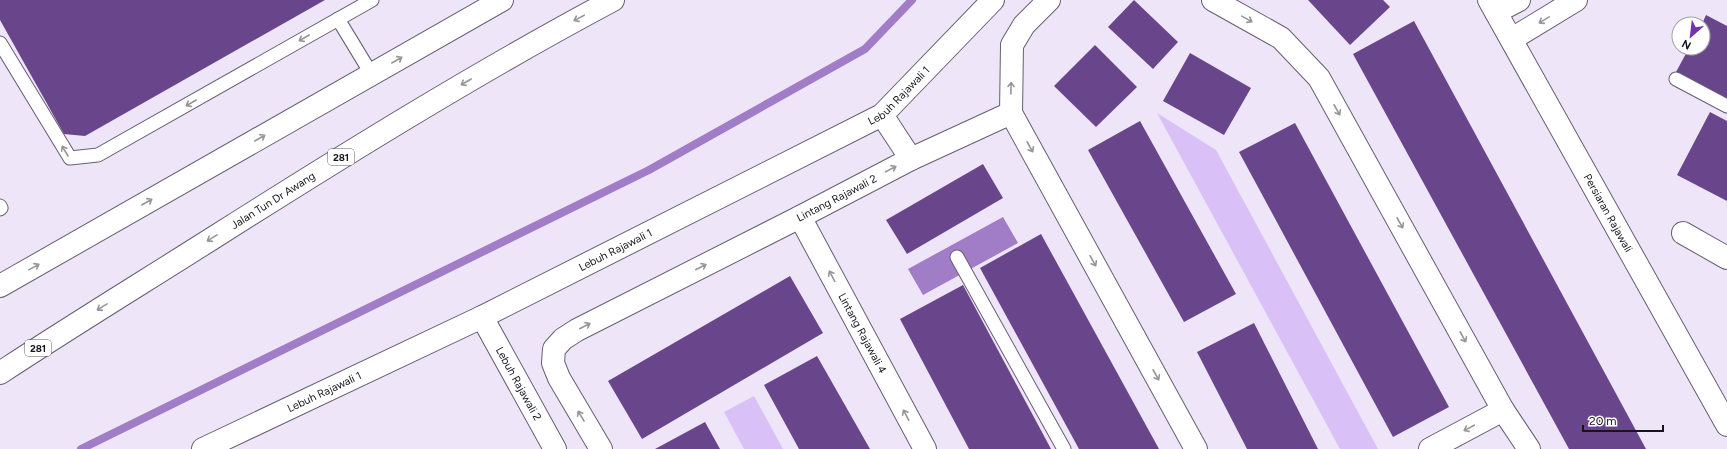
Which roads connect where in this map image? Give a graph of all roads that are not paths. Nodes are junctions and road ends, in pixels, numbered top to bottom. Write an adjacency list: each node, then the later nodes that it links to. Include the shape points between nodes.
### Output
1 (372, 0): 10 (lane)
2 (502, 0): 13 (street, one-way to 2)
3 (613, 0): 27 (street, Jalan Tun Dr Awang / 281, one-way to 27, via 464,83 319,171)
4 (993, 0): 17 (street, Lebuh Rajawali 1)
5 (1049, 0): 16 (street, one-way to 5, via 1012,45 1024,25)
6 (1213, 0): 28 (street, one-way to 28, via 1281,38 1319,78)
7 (1519, 0): 9 (street)
8 (1576, 0): 11 (street, one-way to 11)
9 (1493, 6): 11 (street, Persiaran Rajawali)
10 (338, 19): 12 (lane, one-way to 12, via 98,155 70,158); 13 (lane)
11 (1512, 39): 29 (street, Persiaran Rajawali)
12 (0, 43)
13 (372, 75): 25 (street, one-way to 13)
14 (1676, 79): 15 (lane)
15 (1727, 106)
16 (1011, 113): 18 (street, Lintang Rajawali 2); 35 (street, one-way to 35)
17 (882, 115): 18 (street); 26 (street, Lebuh Rajawali 1)
18 (911, 159): 21 (street, Lintang Rajawali 2, one-way to 18)
19 (0, 206): 20 (lane)
20 (0, 209)
21 (800, 217): 32 (street, Lintang Rajawali 2, one-way to 21, via 559,378 553,364 554,349 577,330); 33 (street, Lintang Rajawali 4, one-way to 21)
22 (1683, 233): 24 (street)
23 (957, 257): 34 (lane)
24 (1727, 258)
25 (0, 286)
26 (482, 318): 30 (street, Lebuh Rajawali 1); 31 (street, Lebuh Rajawali 2)
27 (0, 373)
28 (1503, 410): 36 (street, one-way to 36); 37 (street)
29 (1727, 425)
30 (203, 449)
31 (555, 449)
32 (601, 449)
33 (925, 449)
34 (1064, 449)
35 (1196, 449)
36 (1430, 449)
37 (1529, 449)

